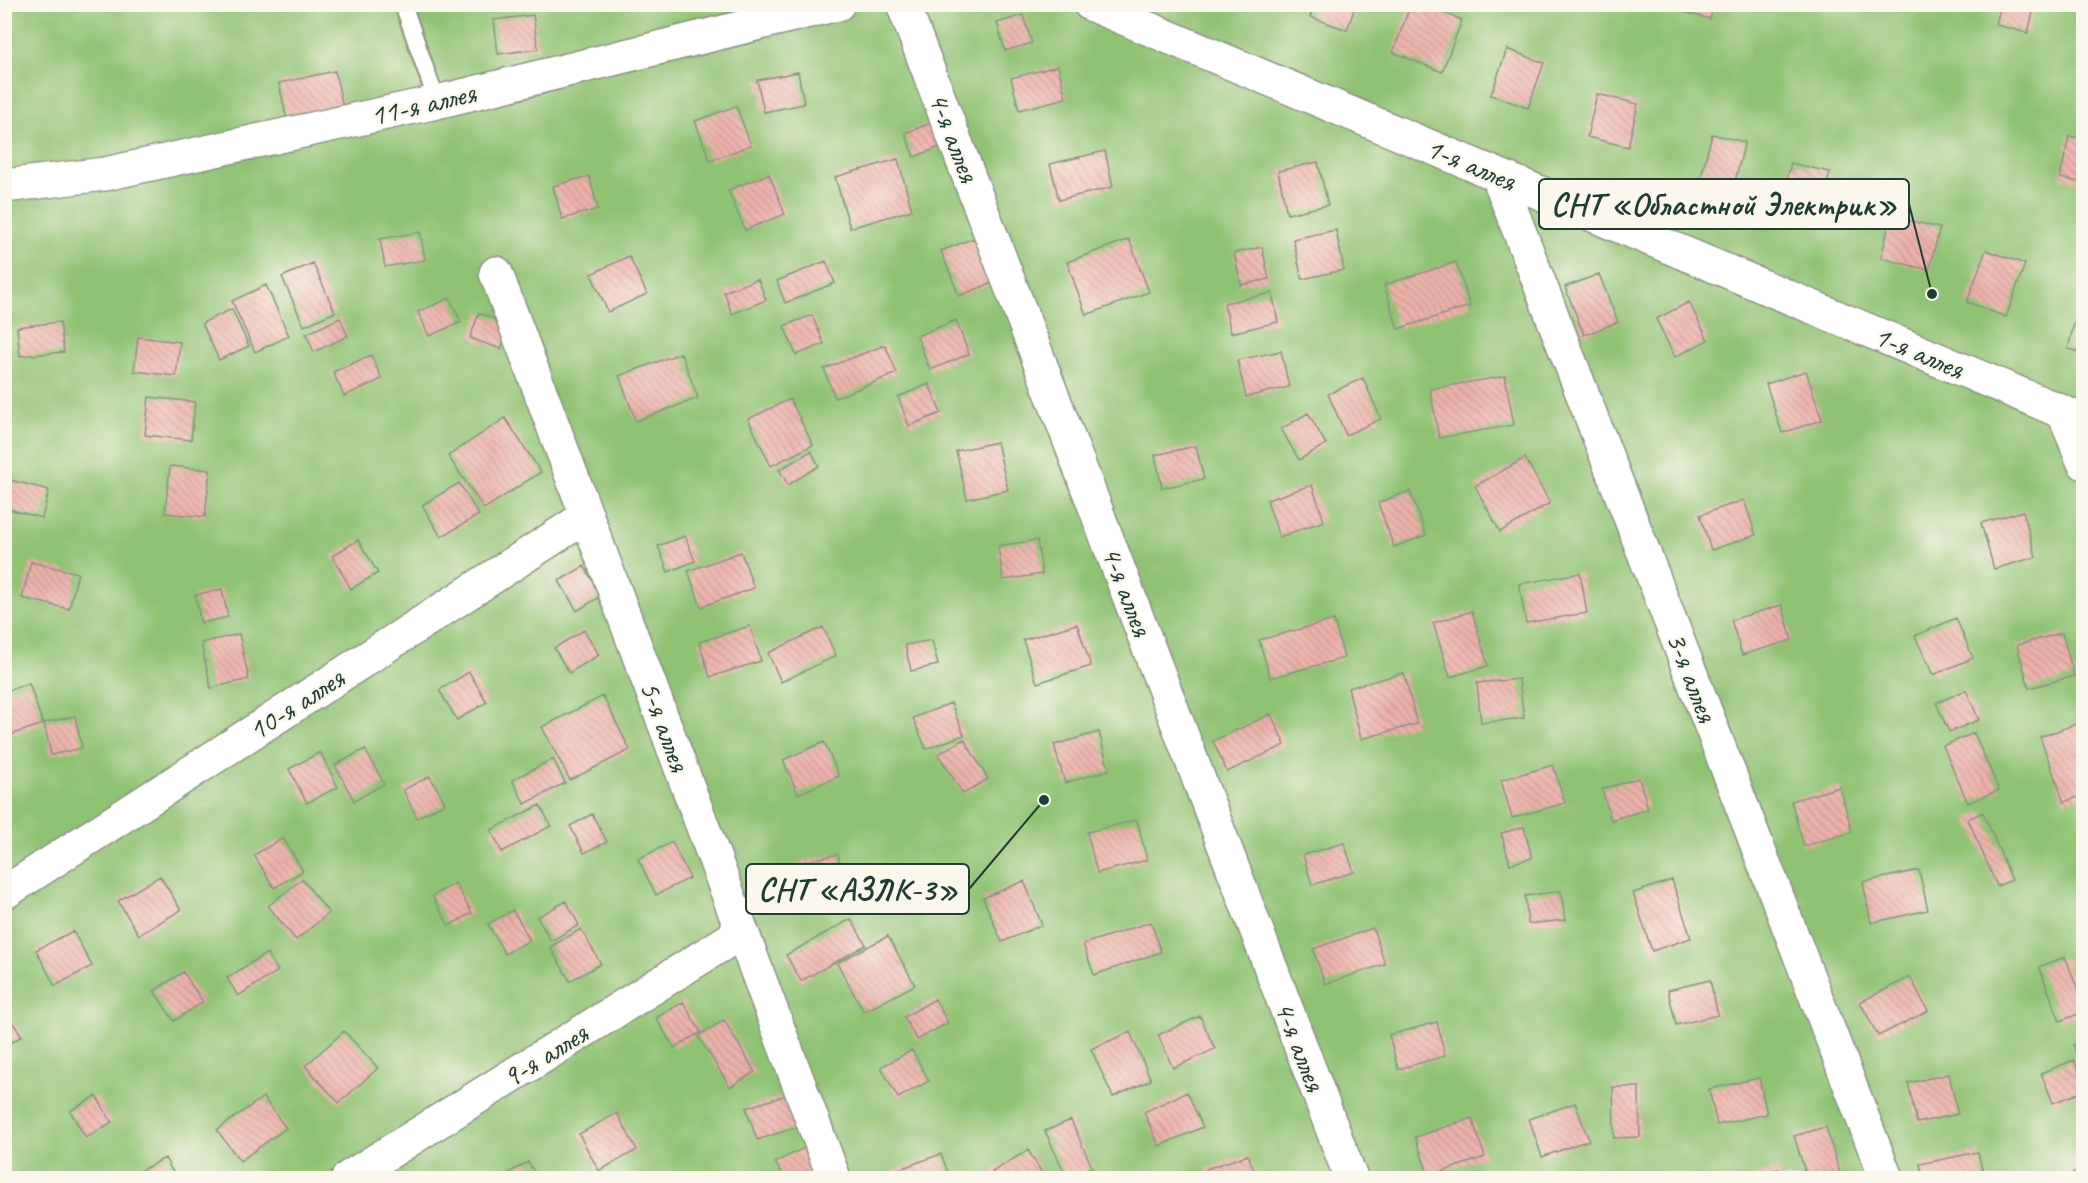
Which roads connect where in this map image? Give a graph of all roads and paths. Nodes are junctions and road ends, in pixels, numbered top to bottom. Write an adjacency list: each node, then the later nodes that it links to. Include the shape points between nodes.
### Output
1 (403, 4): 5 (lane)
2 (838, 4): 5 (street, 11-я аллея)
3 (903, 4): 16 (street, 4-я аллея)
4 (1090, 4): 6 (street, 1-я аллея)
5 (437, 102): 7 (street, 11-я аллея, via 105,174)
6 (1498, 176): 9 (street, 1-я аллея); 17 (street, 3-я аллея)
7 (4, 186)
8 (496, 273): 11 (street, 5-я аллея)
9 (2074, 417): 10 (street)
10 (2084, 463)
11 (587, 516): 12 (street, 10-я аллея); 13 (street, 5-я аллея)
12 (4, 893)
13 (742, 932): 14 (street, 9-я аллея); 15 (street, 5-я аллея)
14 (348, 1179)
15 (834, 1179)
16 (1351, 1179)
17 (1886, 1179)

